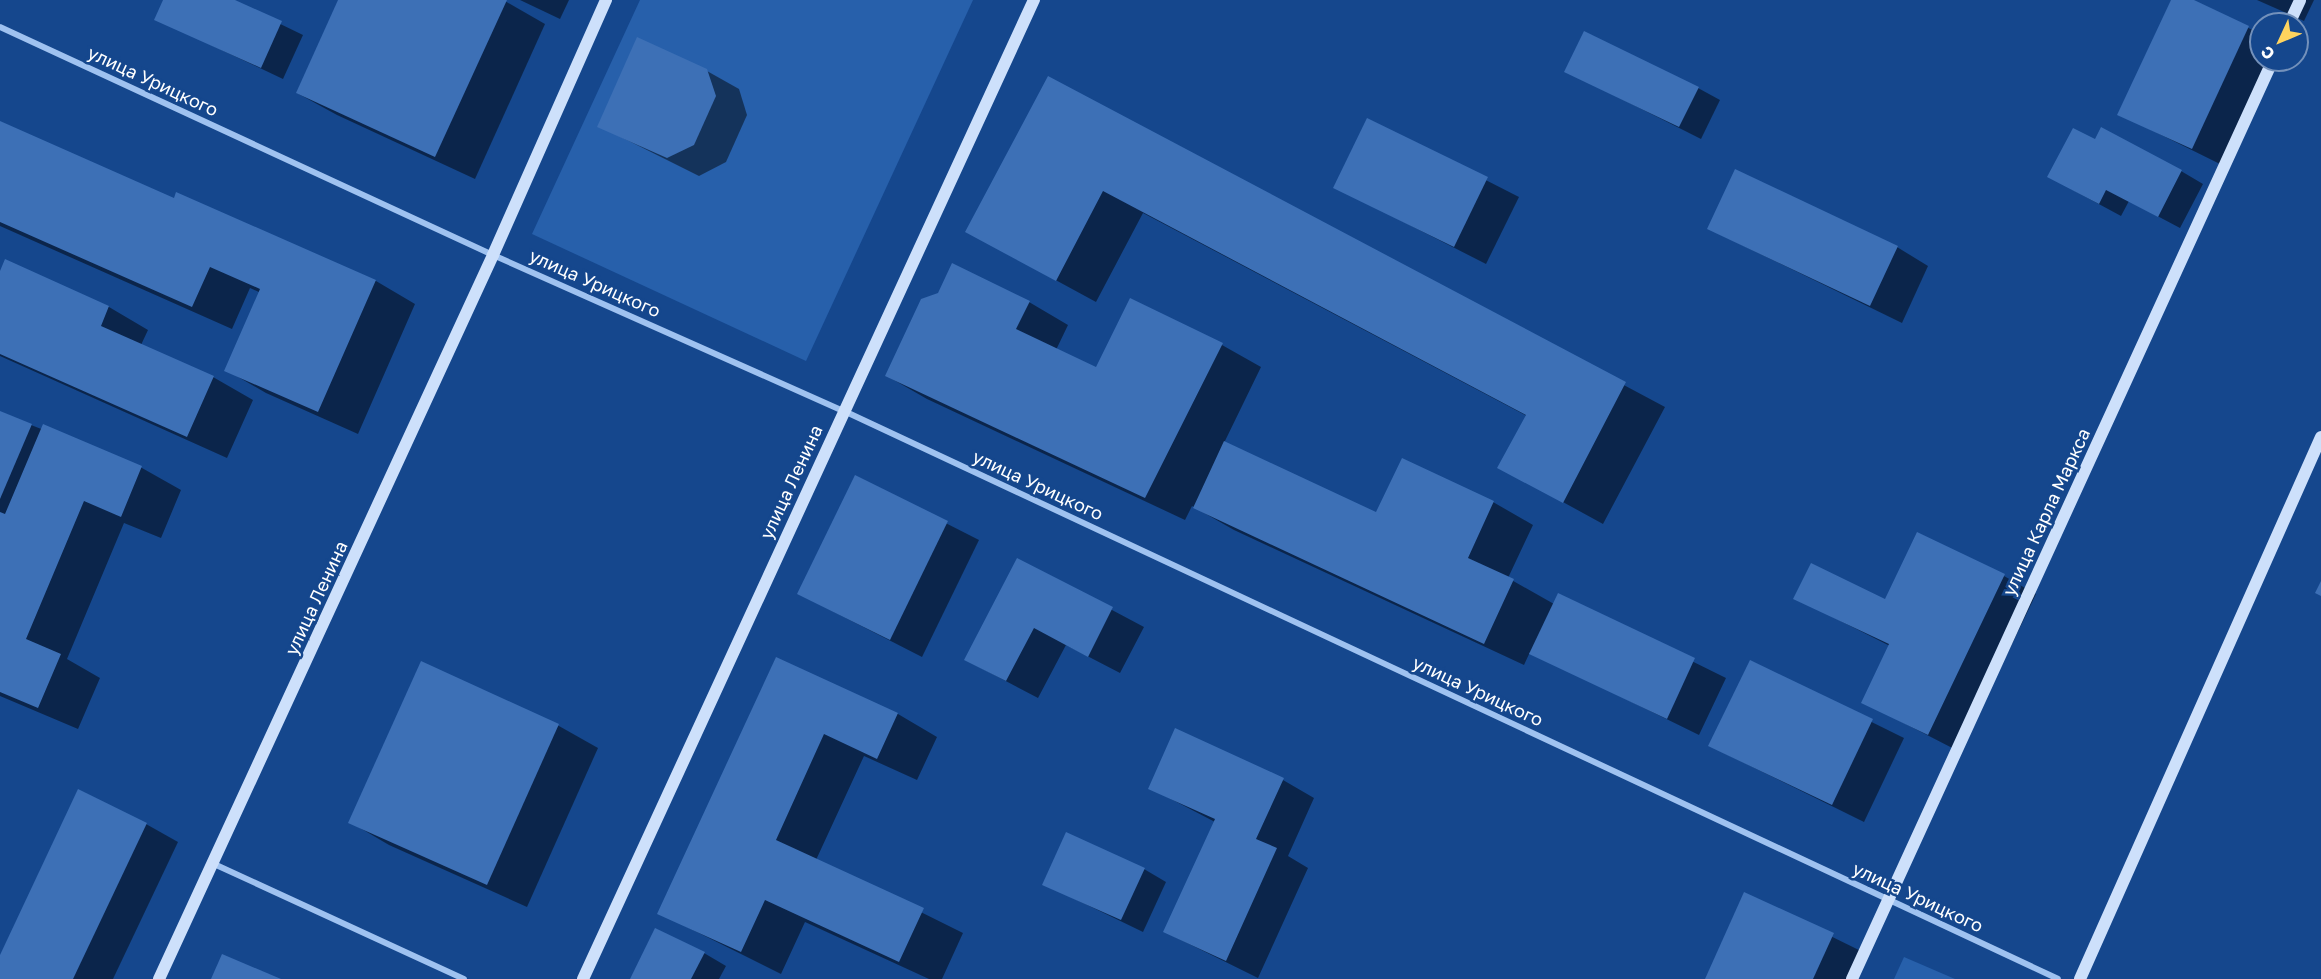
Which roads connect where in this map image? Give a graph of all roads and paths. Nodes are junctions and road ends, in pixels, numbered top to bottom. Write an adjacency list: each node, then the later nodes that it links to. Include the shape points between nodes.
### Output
1 (606, 0): 5 (street, улица Ленина)
2 (1034, 0): 6 (street, улица Ленина)
3 (0, 27): 5 (street, улица Урицкого)
4 (2268, 72): 9 (street, улица Карла Маркса)
5 (494, 255): 6 (street, улица Урицкого); 8 (street, улица Ленина)
6 (844, 411): 9 (street, улица Урицкого); 12 (street, улица Ленина)
7 (2321, 437): 15 (street)
8 (214, 864): 10 (street, улица Ленина); 11 (street)
9 (1888, 901): 13 (street, улица Карла Маркса); 14 (street, улица Урицкого)
10 (159, 979)
11 (464, 979)
12 (583, 979)
13 (1852, 979)
14 (2058, 979)
15 (2080, 979)

